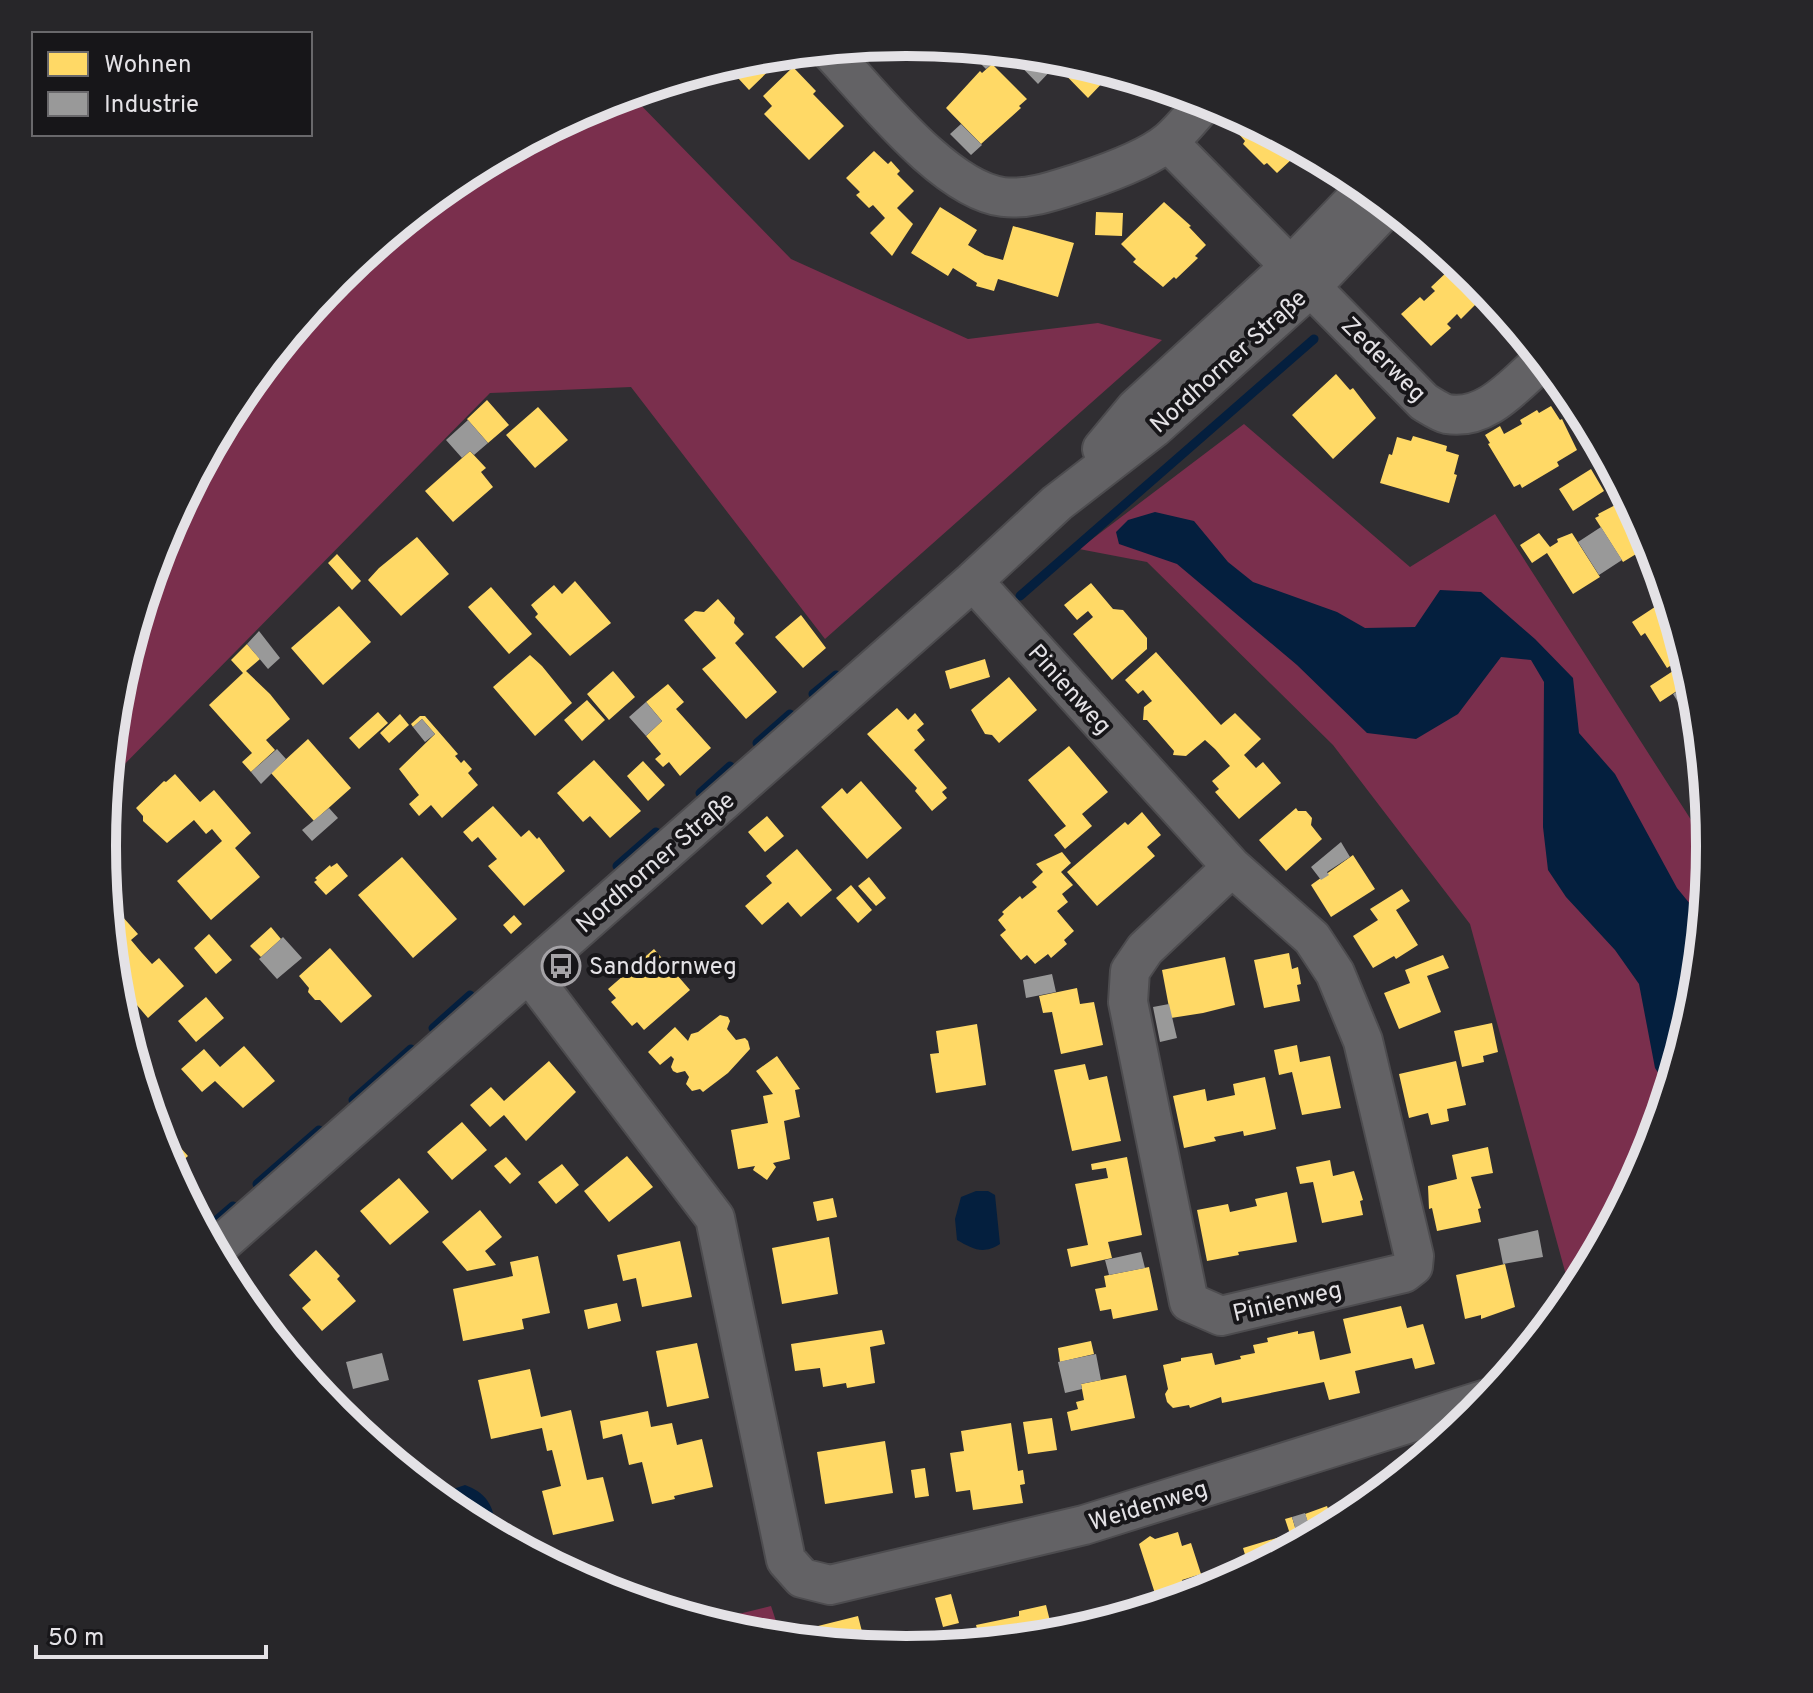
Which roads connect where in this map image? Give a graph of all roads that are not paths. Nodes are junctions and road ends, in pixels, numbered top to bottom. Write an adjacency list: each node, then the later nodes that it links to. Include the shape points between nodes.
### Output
1 (838, 60): 3 (street, via 930,158 959,181 1003,197 1054,191 1108,173)
2 (1196, 111): 3 (street)
3 (1168, 142): 6 (street)
4 (1359, 198): 6 (street, Nordhorner Straße)
5 (1379, 213): 6 (street, Nordhorner Straße)
6 (1302, 276): 7 (street, Zederweg, via 1424,402 1445,414 1494,404); 8 (street, Nordhorner Straße, via 1136,408 1057,503)
7 (1535, 367)
8 (973, 581): 9 (street, Pinienweg); 10 (street, Nordhorner Straße)
9 (1232, 867): 9 (street, Pinienweg, via 1312,938 1335,973 1363,1041 1414,1256 1413,1266 1404,1273 1221,1316 1189,1302 1128,1002 1130,971 1145,949)
10 (529, 973): 11 (street, Nordhorner Straße); 12 (street, Weidenweg, via 715,1218 786,1560 802,1578 830,1585 1084,1525)
11 (222, 1243)
12 (1464, 1406)

